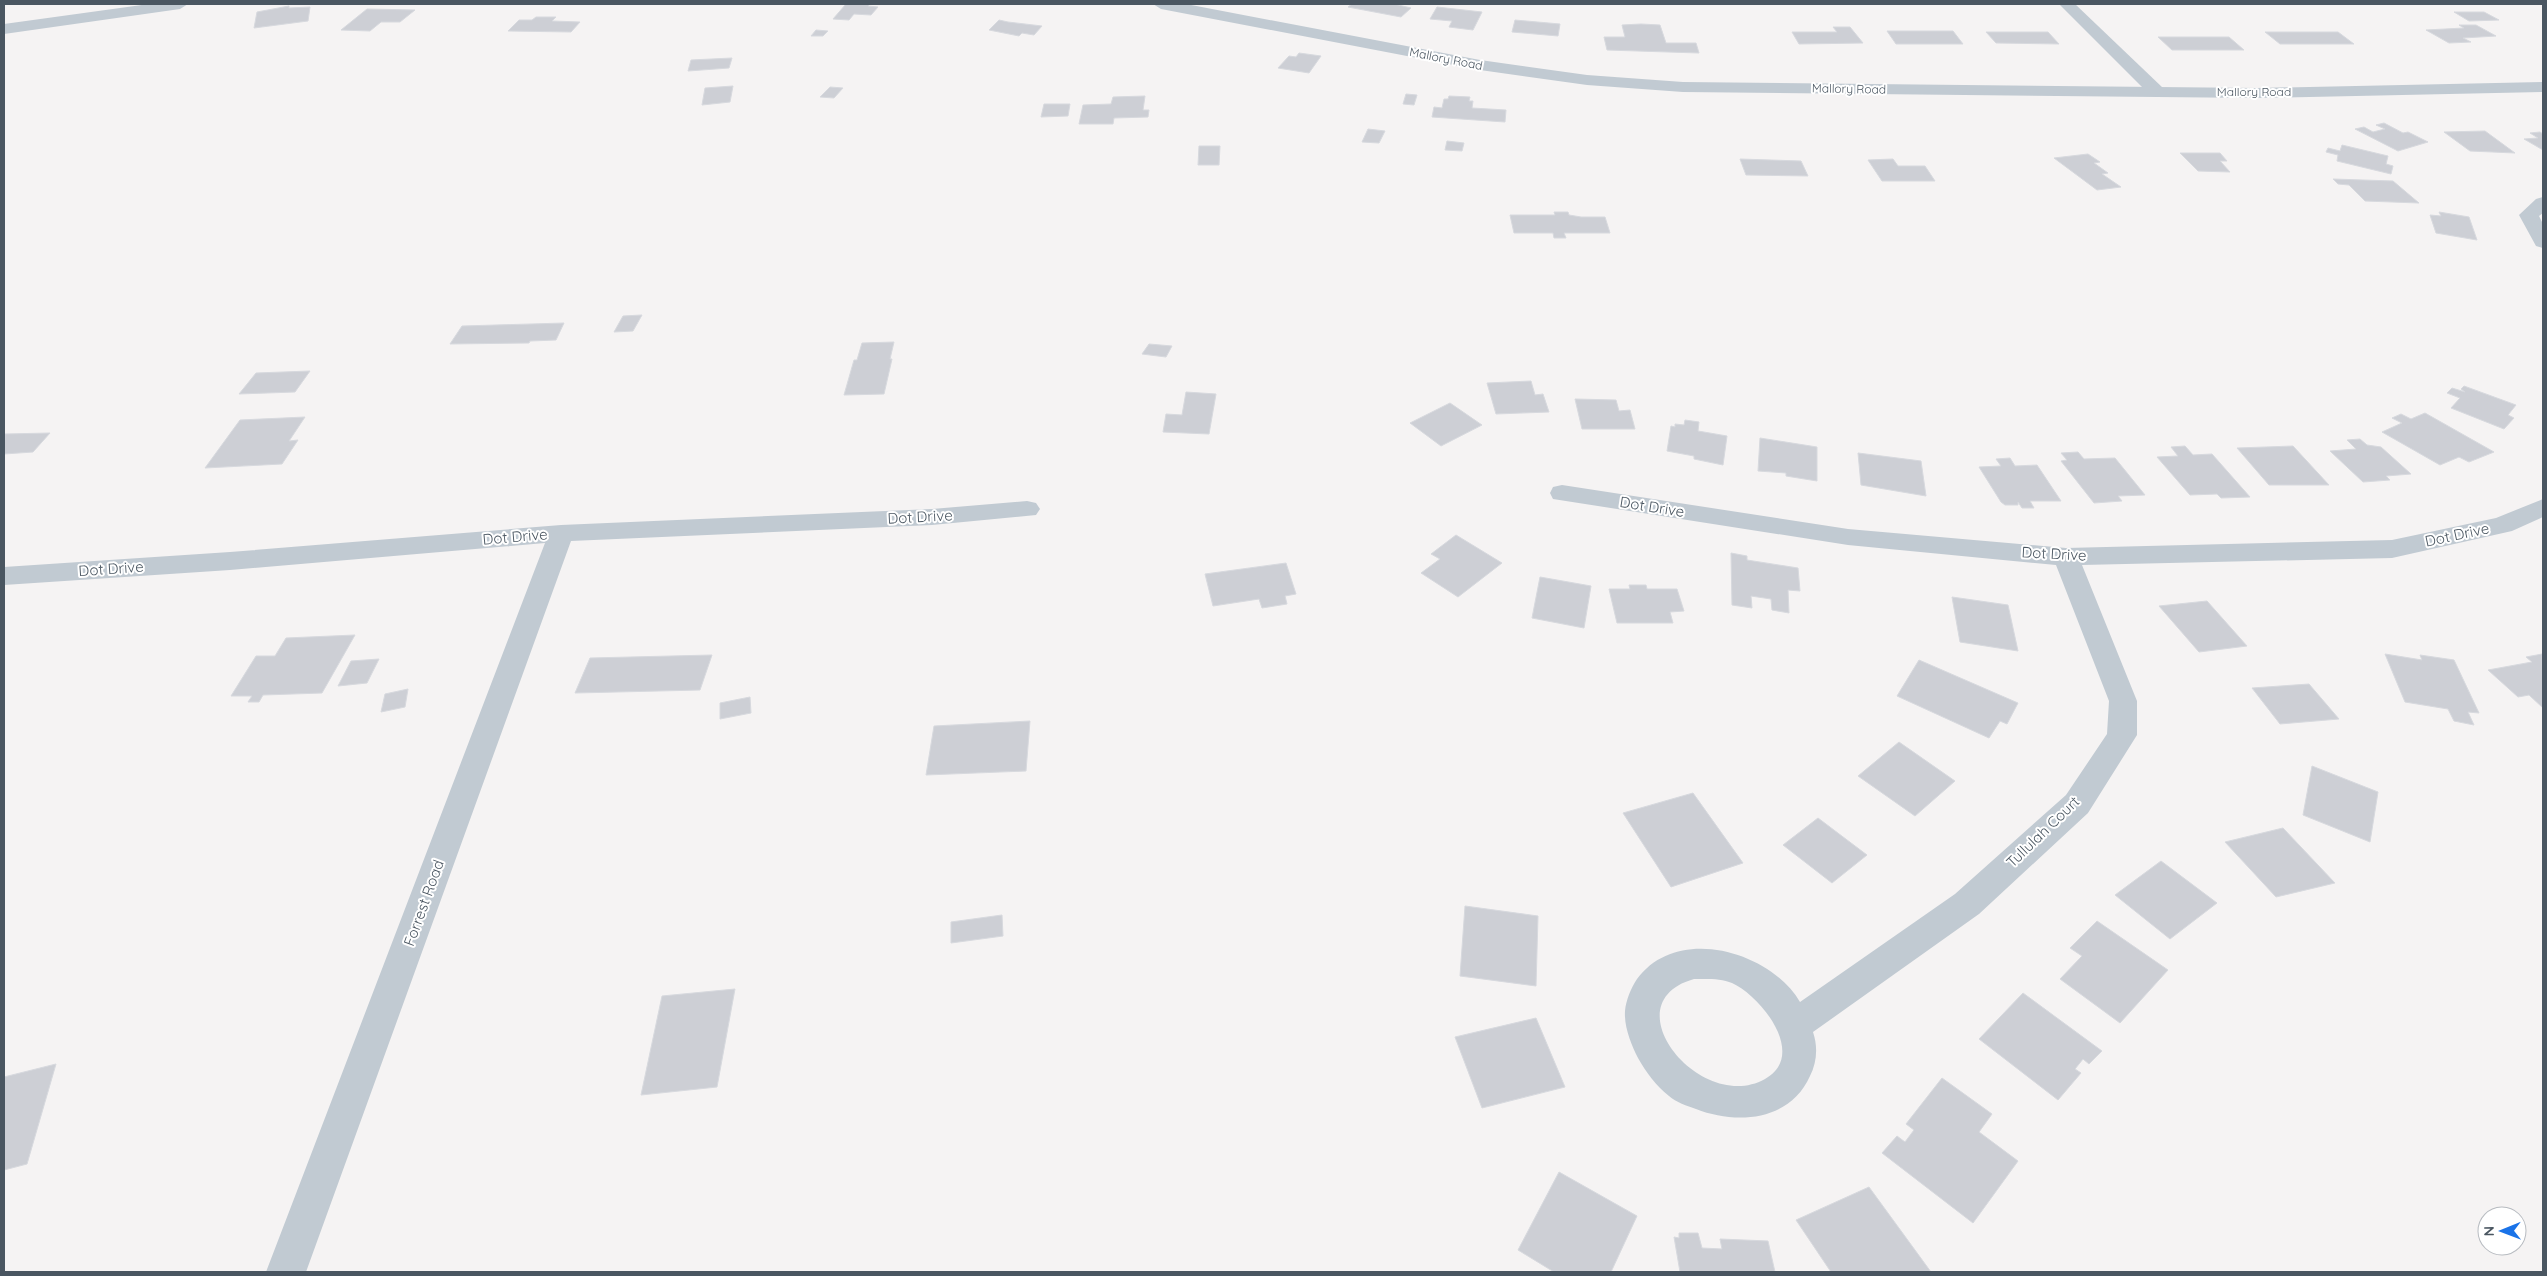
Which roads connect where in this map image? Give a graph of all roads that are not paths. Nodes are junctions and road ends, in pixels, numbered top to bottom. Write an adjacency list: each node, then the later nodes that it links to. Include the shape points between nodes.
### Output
1 (180, 4): 4 (street)
2 (1161, 4): 6 (street, Mallory Road, via 1248,18 1465,64 1599,81 1712,88)
3 (2066, 4): 6 (street)
4 (4, 29)
5 (2543, 87): 6 (street, Mallory Road, via 2427,92)
6 (2157, 92)
7 (2543, 203): 8 (street, via 2529,215)
8 (2543, 242)
9 (1562, 493): 13 (street, Dot Drive, via 1848,537)
10 (2543, 507): 13 (street, Dot Drive, via 2503,525 2392,549)
11 (1027, 509): 12 (street, Dot Drive, via 923,517)
12 (561, 533): 14 (street, Dot Drive); 16 (street, Forrest Road)
13 (2066, 557): 15 (street, Tullulah Court, via 2123,701 2122,735 2076,804 1967,904)
14 (4, 576)
15 (1795, 1026): 15 (street, via 1784,1004 1766,986 1719,965 1694,964 1673,970 1655,982 1645,1001 1642,1022 1648,1045 1662,1067 1684,1086 1709,1098 1736,1103 1762,1100 1782,1088 1795,1070 1799,1049)
16 (286, 1272)

